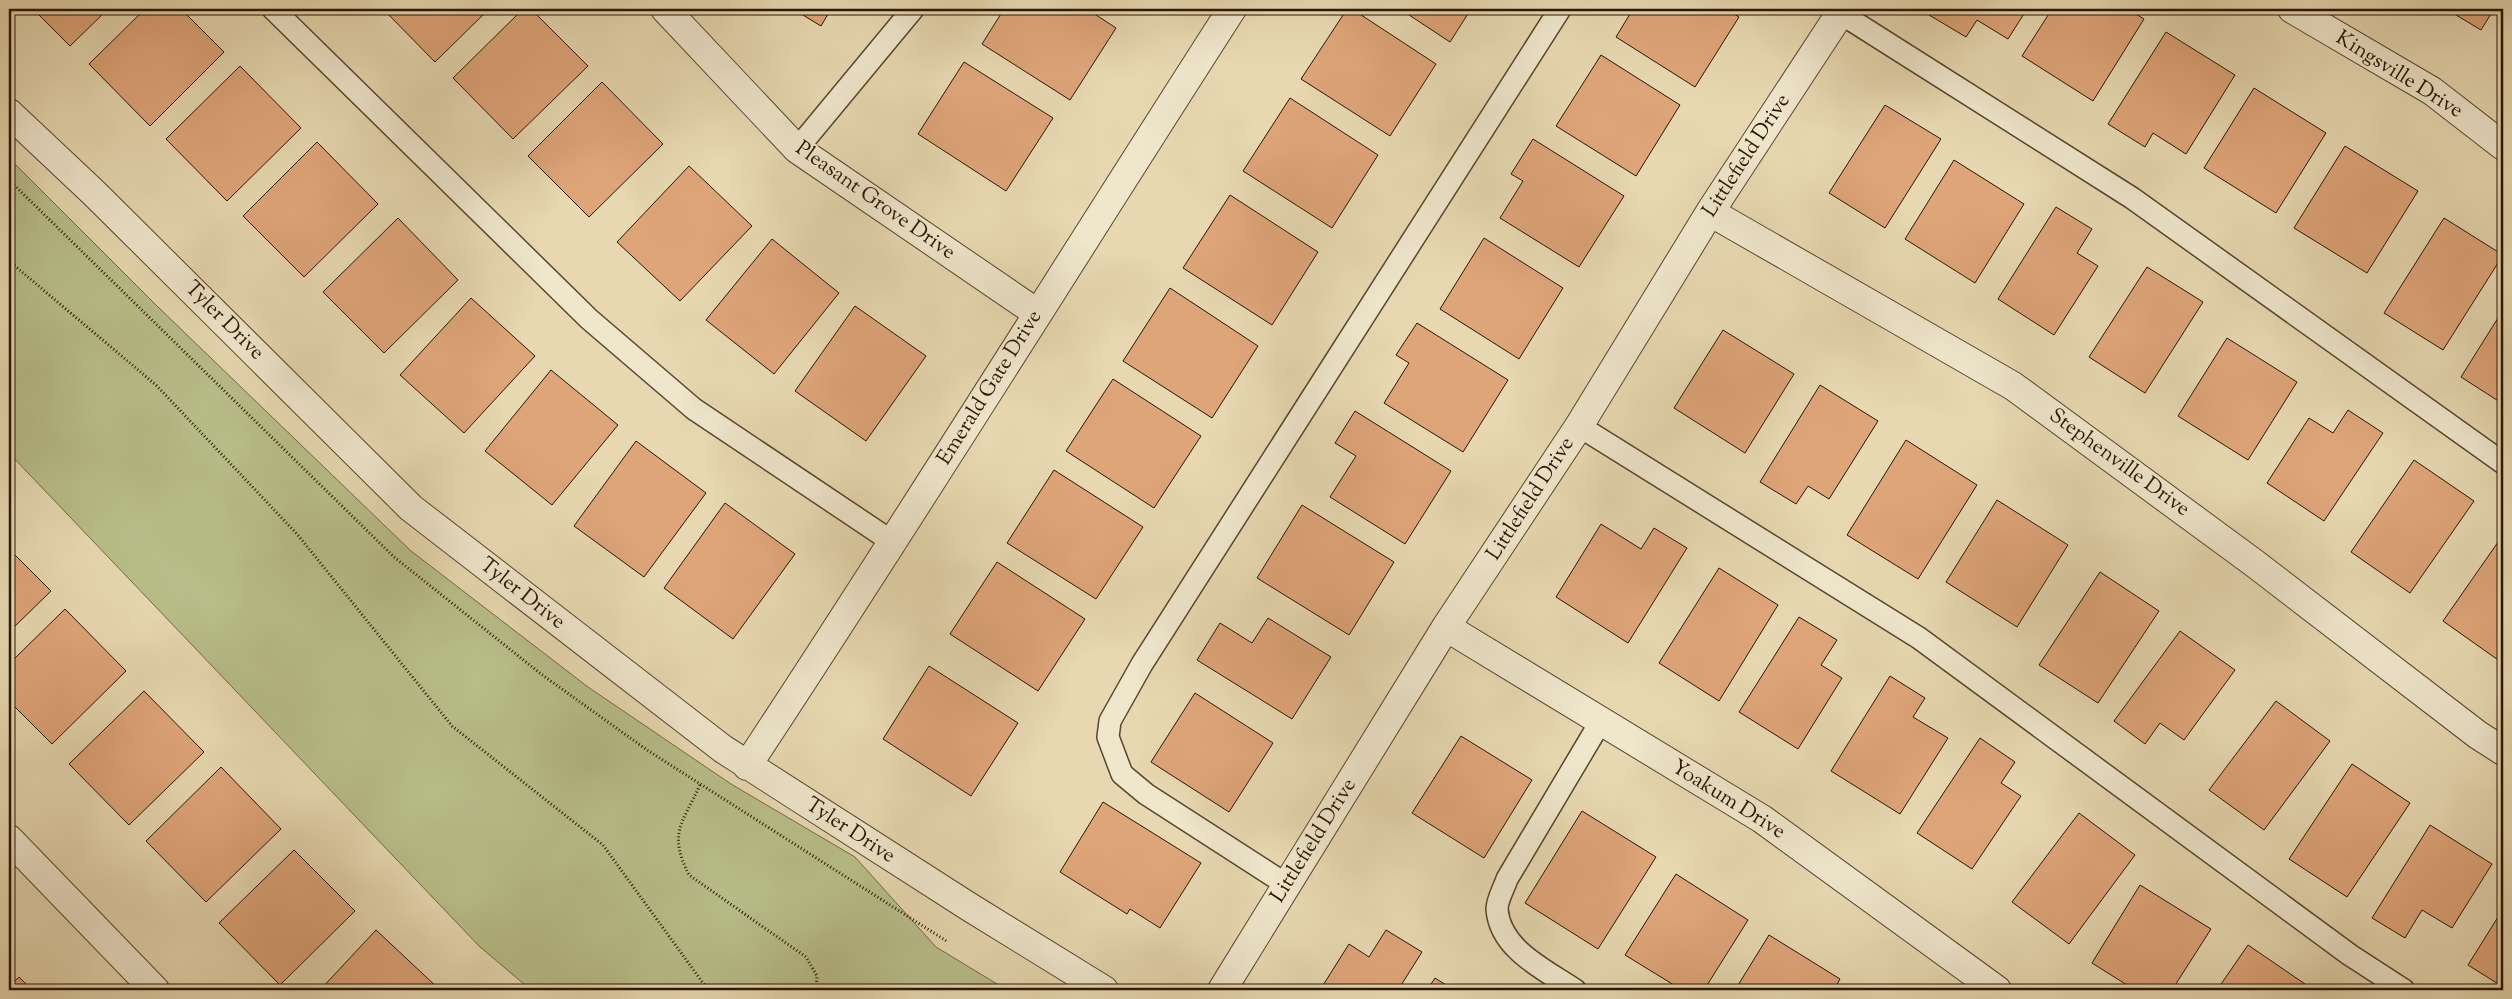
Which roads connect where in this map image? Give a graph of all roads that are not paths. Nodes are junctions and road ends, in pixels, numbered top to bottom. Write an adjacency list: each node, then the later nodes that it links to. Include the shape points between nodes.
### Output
1 (273, 9): 15 (lane, via 589,319 694,409)
2 (665, 9): 10 (street, Pleasant Grove Drive)
3 (913, 9): 10 (lane)
4 (1232, 9): 12 (street, Emerald Gate Drive)
5 (1560, 9): 21 (lane, via 1142,664 1110,720 1108,737 1122,774 1146,794)
6 (2292, 9): 9 (street, Kingsville Drive, via 2432,91)
7 (1841, 11): 11 (street, Littlefield Drive); 14 (lane, via 2132,198)
8 (9, 113): 19 (street, Tyler Drive, via 94,192 411,508)
9 (2503, 146)
10 (796, 149): 12 (street, Pleasant Grove Drive)
11 (1710, 212): 13 (street, Littlefield Drive); 18 (street, Stephenville Drive, via 2013,386)
12 (1037, 313): 15 (street, Emerald Gate Drive)
13 (1579, 426): 16 (street, Littlefield Drive); 27 (lane, via 1919,638 2350,955)
14 (2503, 463)
15 (894, 543): 19 (street, Emerald Gate Drive)
16 (1446, 628): 17 (street, Yoakum Drive); 21 (street, Littlefield Drive)
17 (1601, 721): 25 (lane, via 1507,880 1497,908 1503,933 1517,950); 26 (street, Yoakum Drive, via 1762,819)
18 (2503, 751)
19 (747, 766): 23 (street, Tyler Drive)
20 (9, 839): 22 (street)
21 (1287, 885): 24 (street, Littlefield Drive)
22 (155, 990)
23 (1104, 990)
24 (1222, 990)
25 (1576, 990)
26 (1997, 990)
27 (2404, 990)

